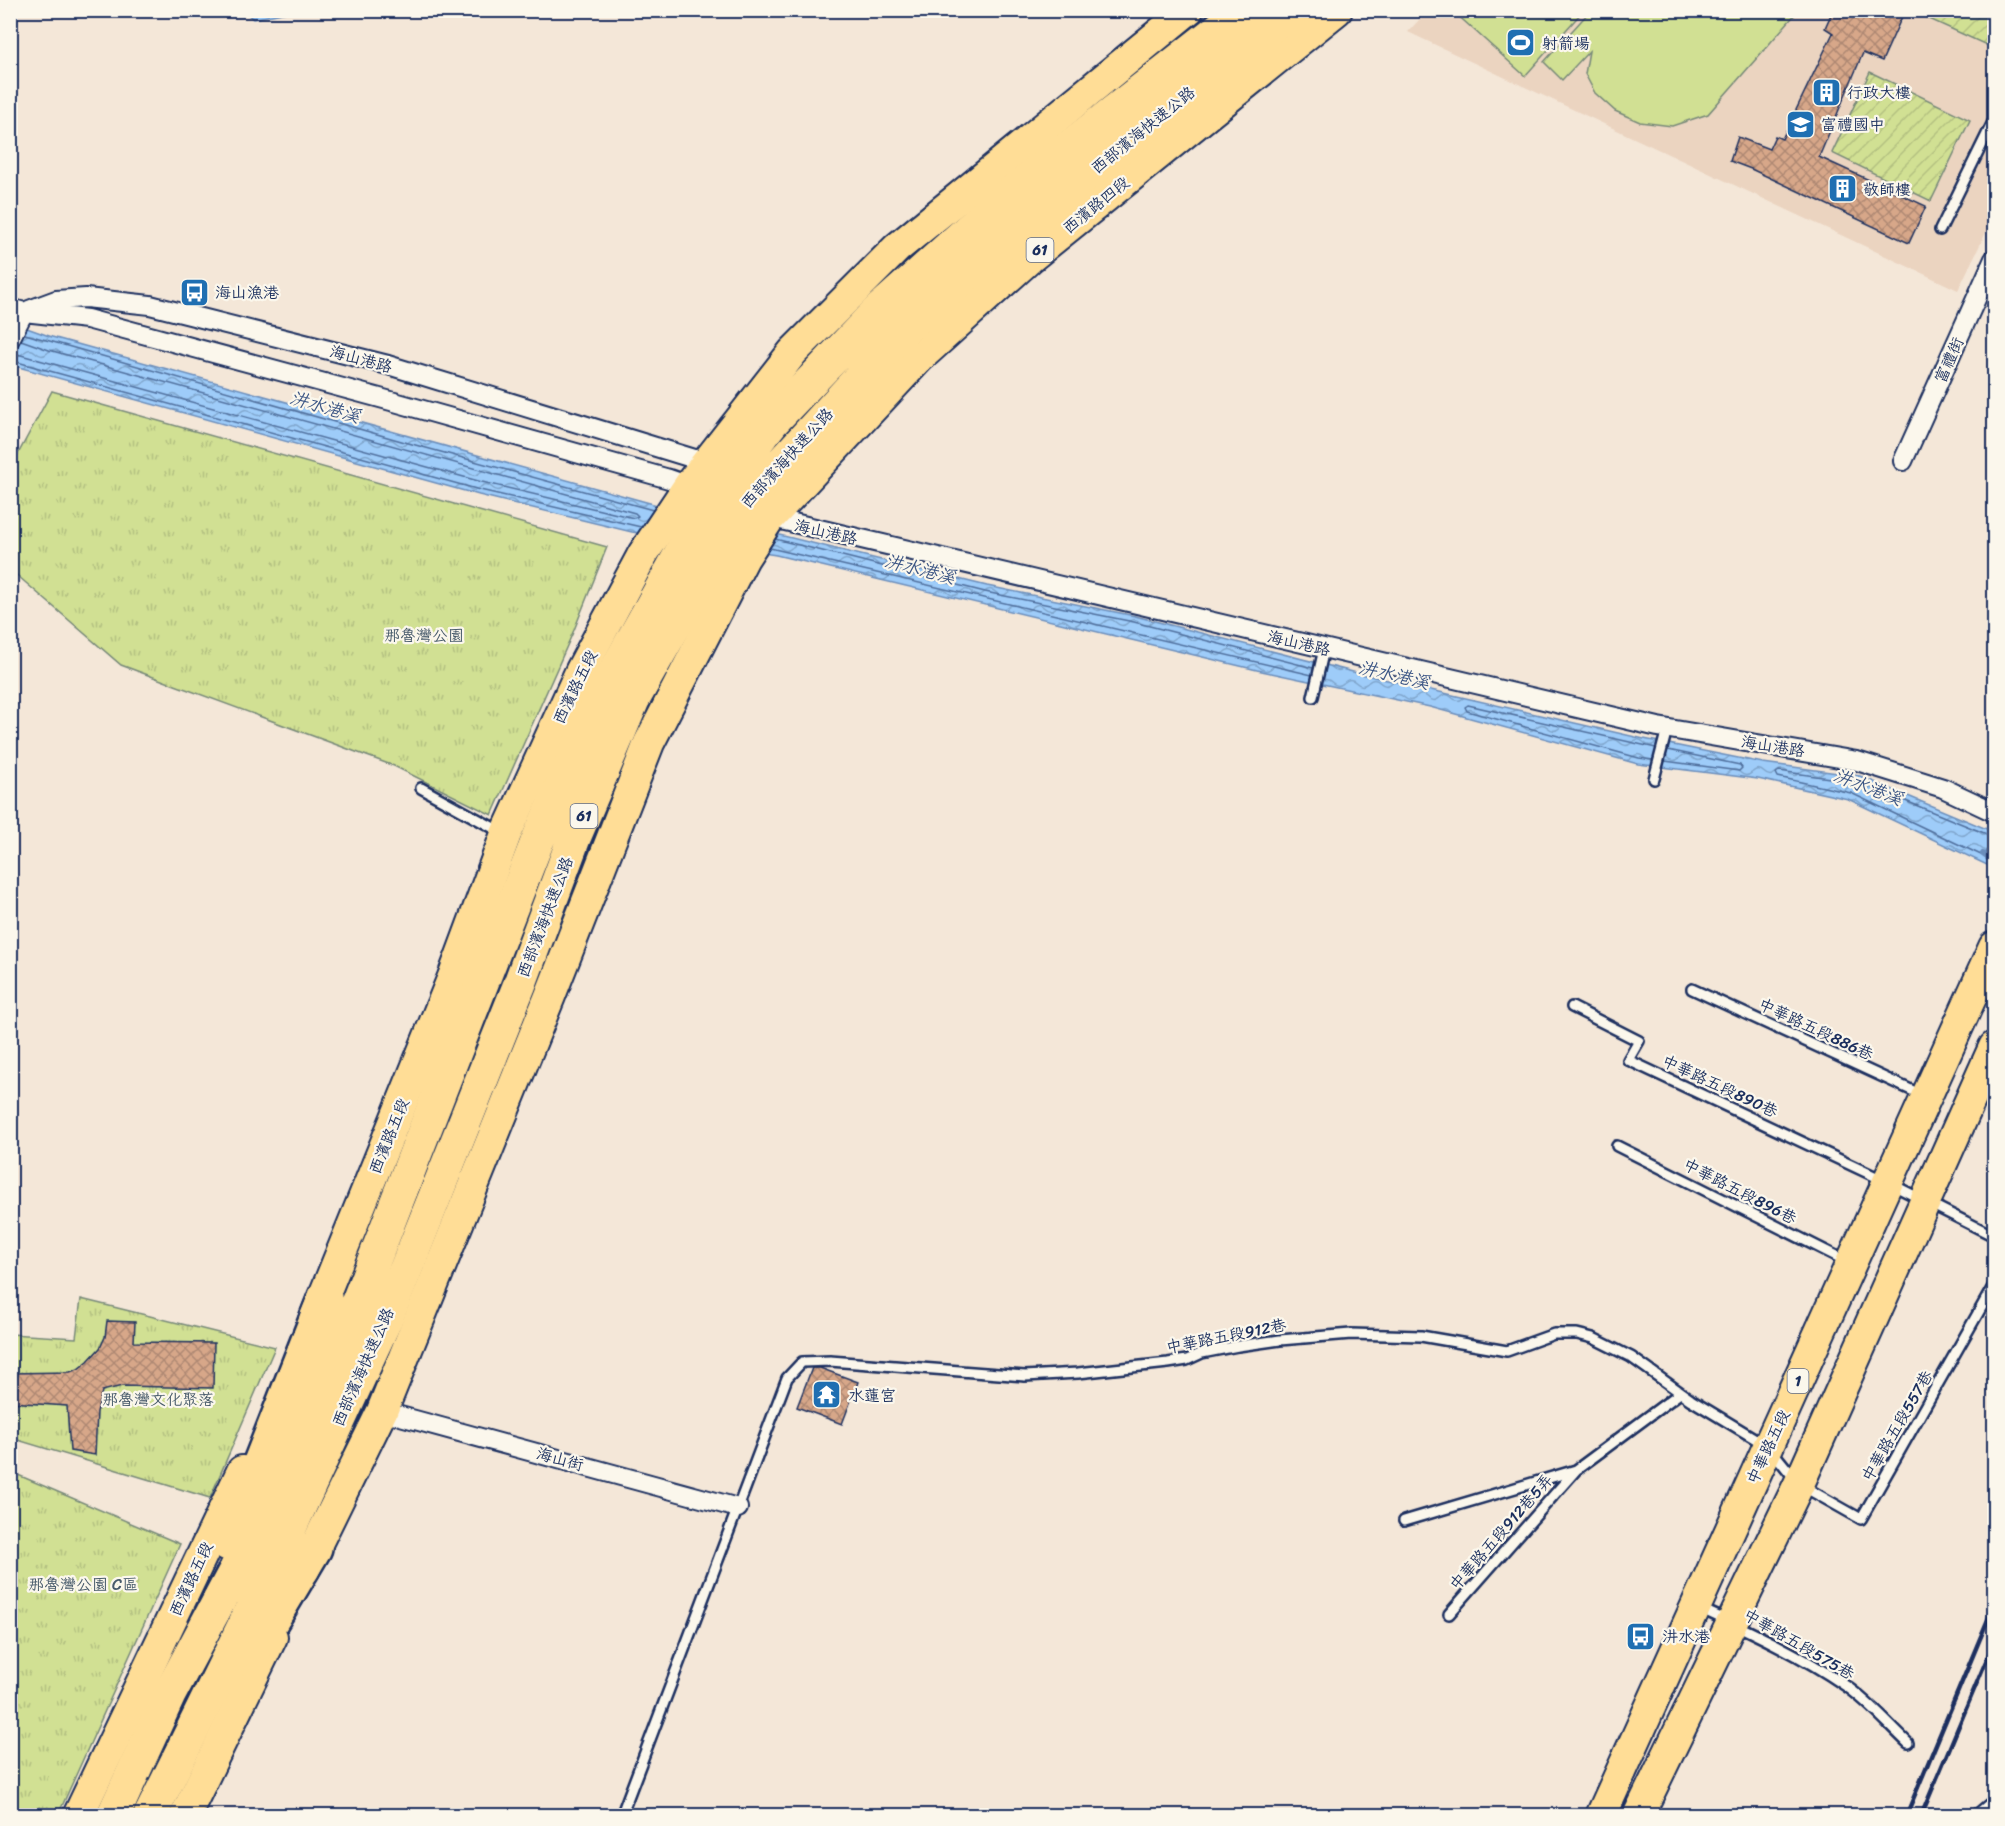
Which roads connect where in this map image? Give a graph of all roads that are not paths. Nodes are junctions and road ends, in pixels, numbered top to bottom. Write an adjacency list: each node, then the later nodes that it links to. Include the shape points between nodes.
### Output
1 (1188, 10): 13 (main road, 61, via 897,248 793,352 733,427)
2 (1243, 10): 13 (highway, 西部濱海快速公路 / 61, via 1003,199 885,305 773,421)
3 (1292, 10): 13 (highway, 西部濱海快速公路 / 61, via 1023,225)
4 (1337, 10): 13 (main road, 西濱路四段 / 61, via 1031,256 919,358)
5 (1995, 120): 6 (lane)
6 (1940, 230)
7 (1995, 259): 12 (street, 富禮街)
8 (17, 310): 9 (street); 10 (street, 海山港路, via 56,300 86,298 150,305); 11 (street, 海山港路, via 87,319)
9 (10, 339)
10 (403, 370): 11 (street); 13 (street, 海山港路)
11 (391, 401): 13 (street, 海山港路)
12 (1903, 461)
13 (725, 491): 14 (street, 海山港路); 20 (main road, 西濱路五段 / 61, via 644,554 581,670); 34 (main road, 61, via 744,558 649,743); 44 (highway, 西部濱海快速公路 / 61, via 597,704 537,842 354,1312 261,1522); 49 (highway, 西部濱海快速公路 / 61, via 574,838 388,1314 261,1591)
14 (1324, 649): 15 (lane); 16 (street, 海山港路)
15 (1312, 697)
16 (1667, 729): 17 (lane); 19 (street, 海山港路, via 1857,761 1943,788)
17 (1654, 779)
18 (422, 788): 20 (lane)
19 (1995, 812)
20 (506, 834): 32 (main road, 西濱路五段 / 61)
21 (1995, 947): 25 (main road, 中華路五段 / 1)
22 (1692, 989): 25 (lane, 中華路五段886巷)
23 (1572, 1006): 27 (lane, 中華路五段890巷, via 1639,1041 1628,1060)
24 (1994, 1048): 28 (main road)
25 (1926, 1098): 27 (main road, 中華路五段 / 1)
26 (1617, 1146): 30 (lane, 中華路五段896巷)
27 (1887, 1182): 28 (lane); 30 (main road, 中華路五段 / 1)
28 (1926, 1202): 29 (lane); 37 (main road)
29 (1995, 1236)
30 (1851, 1263): 35 (main road, 中華路五段 / 1)
31 (1995, 1285): 37 (lane, 中華路五段557巷, via 1861,1519)
32 (325, 1297): 44 (highway); 47 (main road, 西濱路五段 / 61)
33 (1680, 1393): 35 (lane, 中華路五段912巷); 36 (lane, 中華路五段912巷5弄); 38 (lane, 中華路五段912巷, via 1616,1348 1577,1334 1554,1334 1507,1352 1421,1336 1342,1334 1238,1346 1168,1363 1047,1376 810,1361 802,1362 787,1378)
34 (382, 1411): 38 (street, 海山街); 40 (main road, 61)
35 (1769, 1447): 37 (lane, 中華路五段912巷); 41 (main road, 中華路五段 / 1)
36 (1576, 1470): 39 (lane, 中華路五段912巷5弄); 42 (lane, 中華路五段912巷5弄)
37 (1799, 1484): 43 (main road)
38 (738, 1508): 52 (lane, 中華路五段912巷)
39 (1404, 1521)
40 (315, 1548): 50 (highway); 51 (main road, 61)
41 (1695, 1605): 43 (lane, 中華路五段575巷); 53 (main road, 中華路五段 / 1)
42 (1449, 1614)
43 (1731, 1622): 45 (lane, 中華路五段575巷, via 1817,1667 1848,1688); 54 (main road)
44 (169, 1695): 48 (highway, 西部濱海快速公路 / 61)
45 (1908, 1743)
46 (1995, 1800): 55 (lane)
47 (78, 1815)
48 (112, 1815)
49 (150, 1815)
50 (157, 1815)
51 (185, 1815)
52 (621, 1815)
53 (1601, 1815)
54 (1638, 1815)
55 (1975, 1815)

